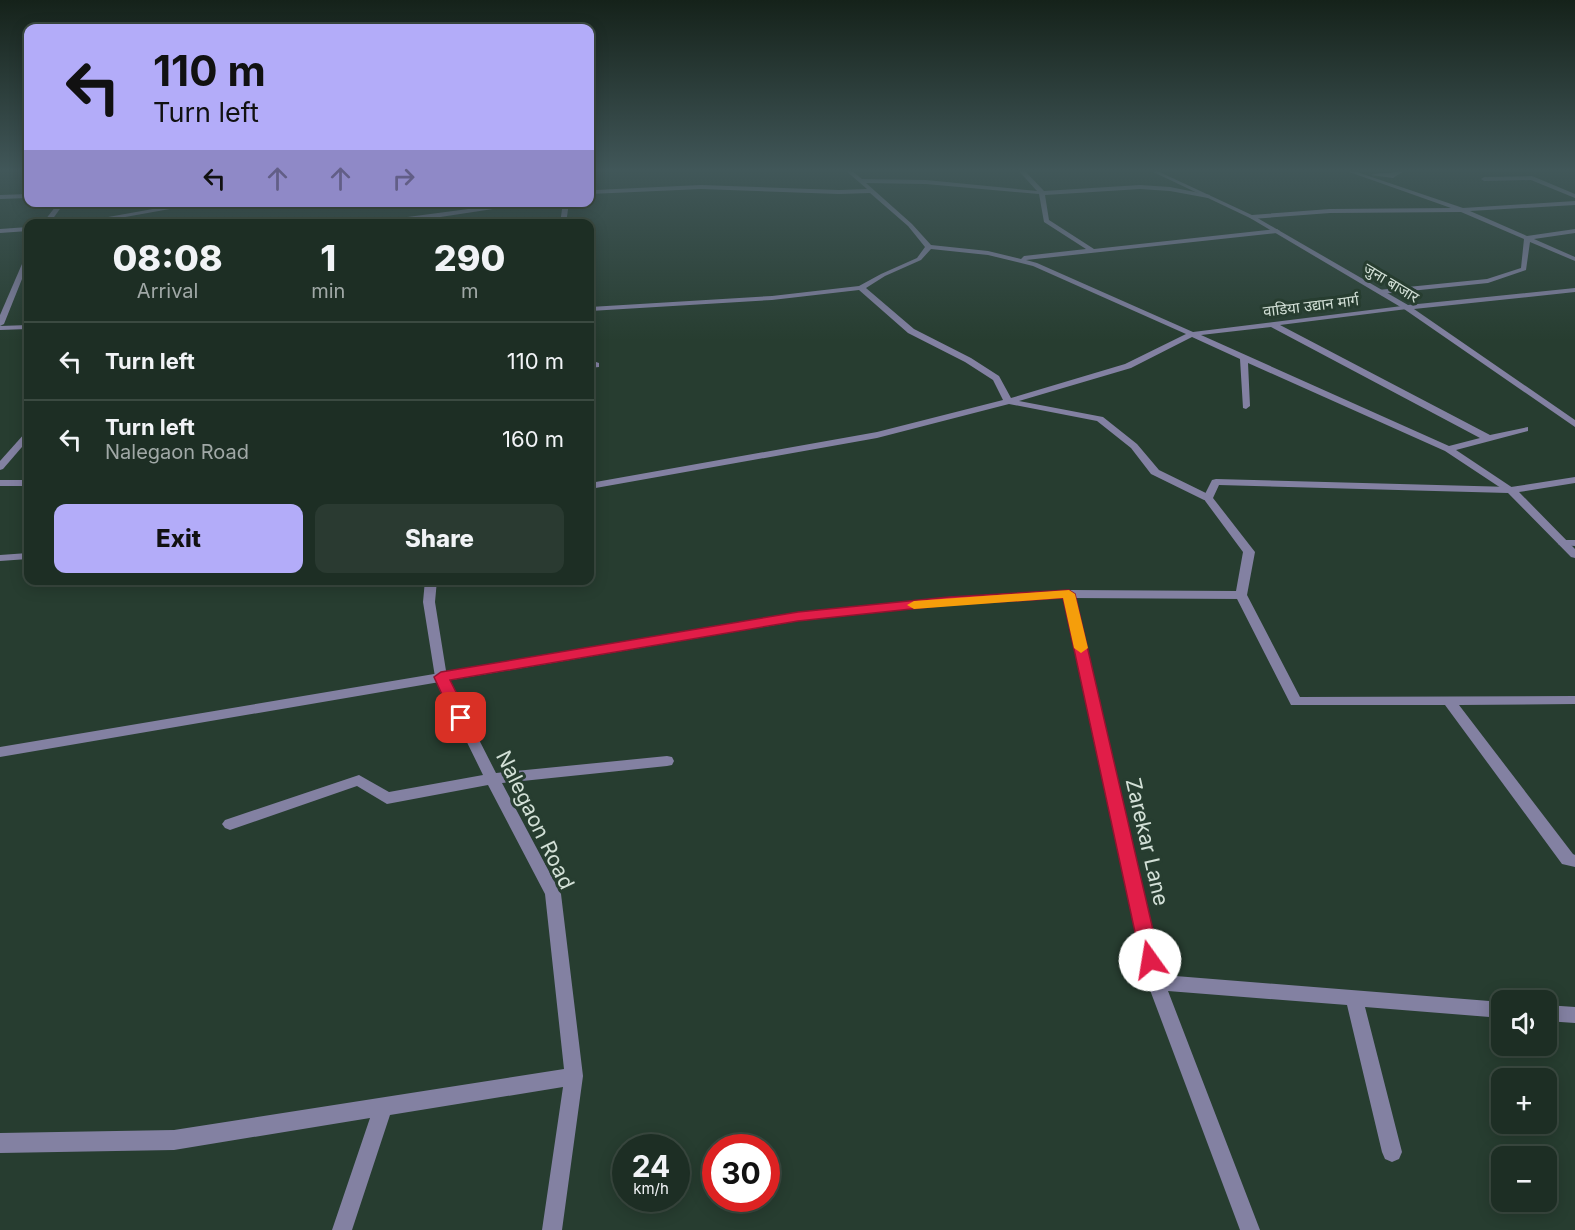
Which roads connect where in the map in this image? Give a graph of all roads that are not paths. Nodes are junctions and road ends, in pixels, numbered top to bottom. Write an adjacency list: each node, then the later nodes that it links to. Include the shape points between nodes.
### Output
1 (911, 226): 12 (street)
2 (1054, 226): 13 (street)
3 (1269, 226): 8 (street, जुना बाजार)
4 (1500, 226): 10 (street)
5 (14, 230): 6 (street); 7 (street); 11 (street)
6 (24, 230)
7 (0, 231)
8 (1277, 231): 13 (street); 19 (street, जुना बाजार)
9 (1575, 231): 10 (street)
10 (1527, 238): 15 (street); 19 (street, via 1524,269 1488,281)
11 (0, 240)
12 (929, 247): 14 (street); 17 (street, via 919,259)
13 (1093, 251): 14 (street)
14 (1014, 259): 25 (street, via 1035,264)
15 (1575, 259)
16 (24, 267): 23 (street)
17 (861, 288): 21 (street, via 772,298); 27 (street, via 911,331 996,378)
18 (1575, 290): 20 (street, वाडिया उद्यान मार्ग)
19 (1381, 292): 20 (street, जुना बाजार)
20 (1407, 307): 22 (street, वाडिया उद्यान मार्ग); 29 (street, जुना बाजार)
21 (594, 309)
22 (1272, 324): 25 (street, वाडिया उद्यान मार्ग); 31 (street)
23 (0, 326): 24 (street)
24 (24, 327)
25 (1193, 334): 26 (street); 27 (street, via 1128,366)
26 (1244, 357): 28 (street); 33 (street)
27 (1008, 401): 38 (street, via 877,435); 40 (street, via 1100,419 1134,446 1155,472)
28 (1246, 406)
29 (1575, 424)
30 (1525, 429): 31 (street)
31 (1488, 438): 33 (street)
32 (24, 440): 34 (street)
33 (1448, 449): 39 (street)
34 (0, 467)
35 (1575, 480): 39 (street)
36 (0, 483): 37 (street)
37 (24, 483)
38 (594, 485)
39 (1511, 490): 40 (street, via 1216,482); 41 (street)
40 (1208, 498): 47 (street, via 1249,552)
41 (1569, 543): 42 (street)
42 (1575, 555)
43 (24, 556): 44 (street)
44 (0, 558)
45 (431, 585): 48 (street, Nalegaon Road, via 429,602)
46 (1069, 594): 47 (street); 48 (street, via 798,616); 56 (street, Zarekar Lane)
47 (1241, 595): 50 (street, via 1296,702)
48 (441, 677): 51 (street); 53 (street, Nalegaon Road)
49 (1575, 700): 50 (street)
50 (1449, 701): 55 (street, via 1568,860)
51 (0, 752)
52 (667, 761): 53 (street)
53 (492, 779): 54 (street, via 387,798 359,780); 61 (street, Nalegaon Road, via 553,894)
54 (230, 824)
55 (1575, 861)
56 (1155, 982): 57 (street); 67 (street, Zarekar Lane)
57 (1354, 998): 58 (street); 64 (street)
58 (1491, 1009)
59 (1557, 1014): 60 (street)
60 (1575, 1016)
61 (574, 1076): 62 (street); 66 (street, Nalegaon Road)
62 (383, 1107): 63 (street, via 174,1140); 65 (street)
63 (0, 1143)
64 (1392, 1152)
65 (342, 1230)
66 (552, 1230)
67 (1250, 1230)

